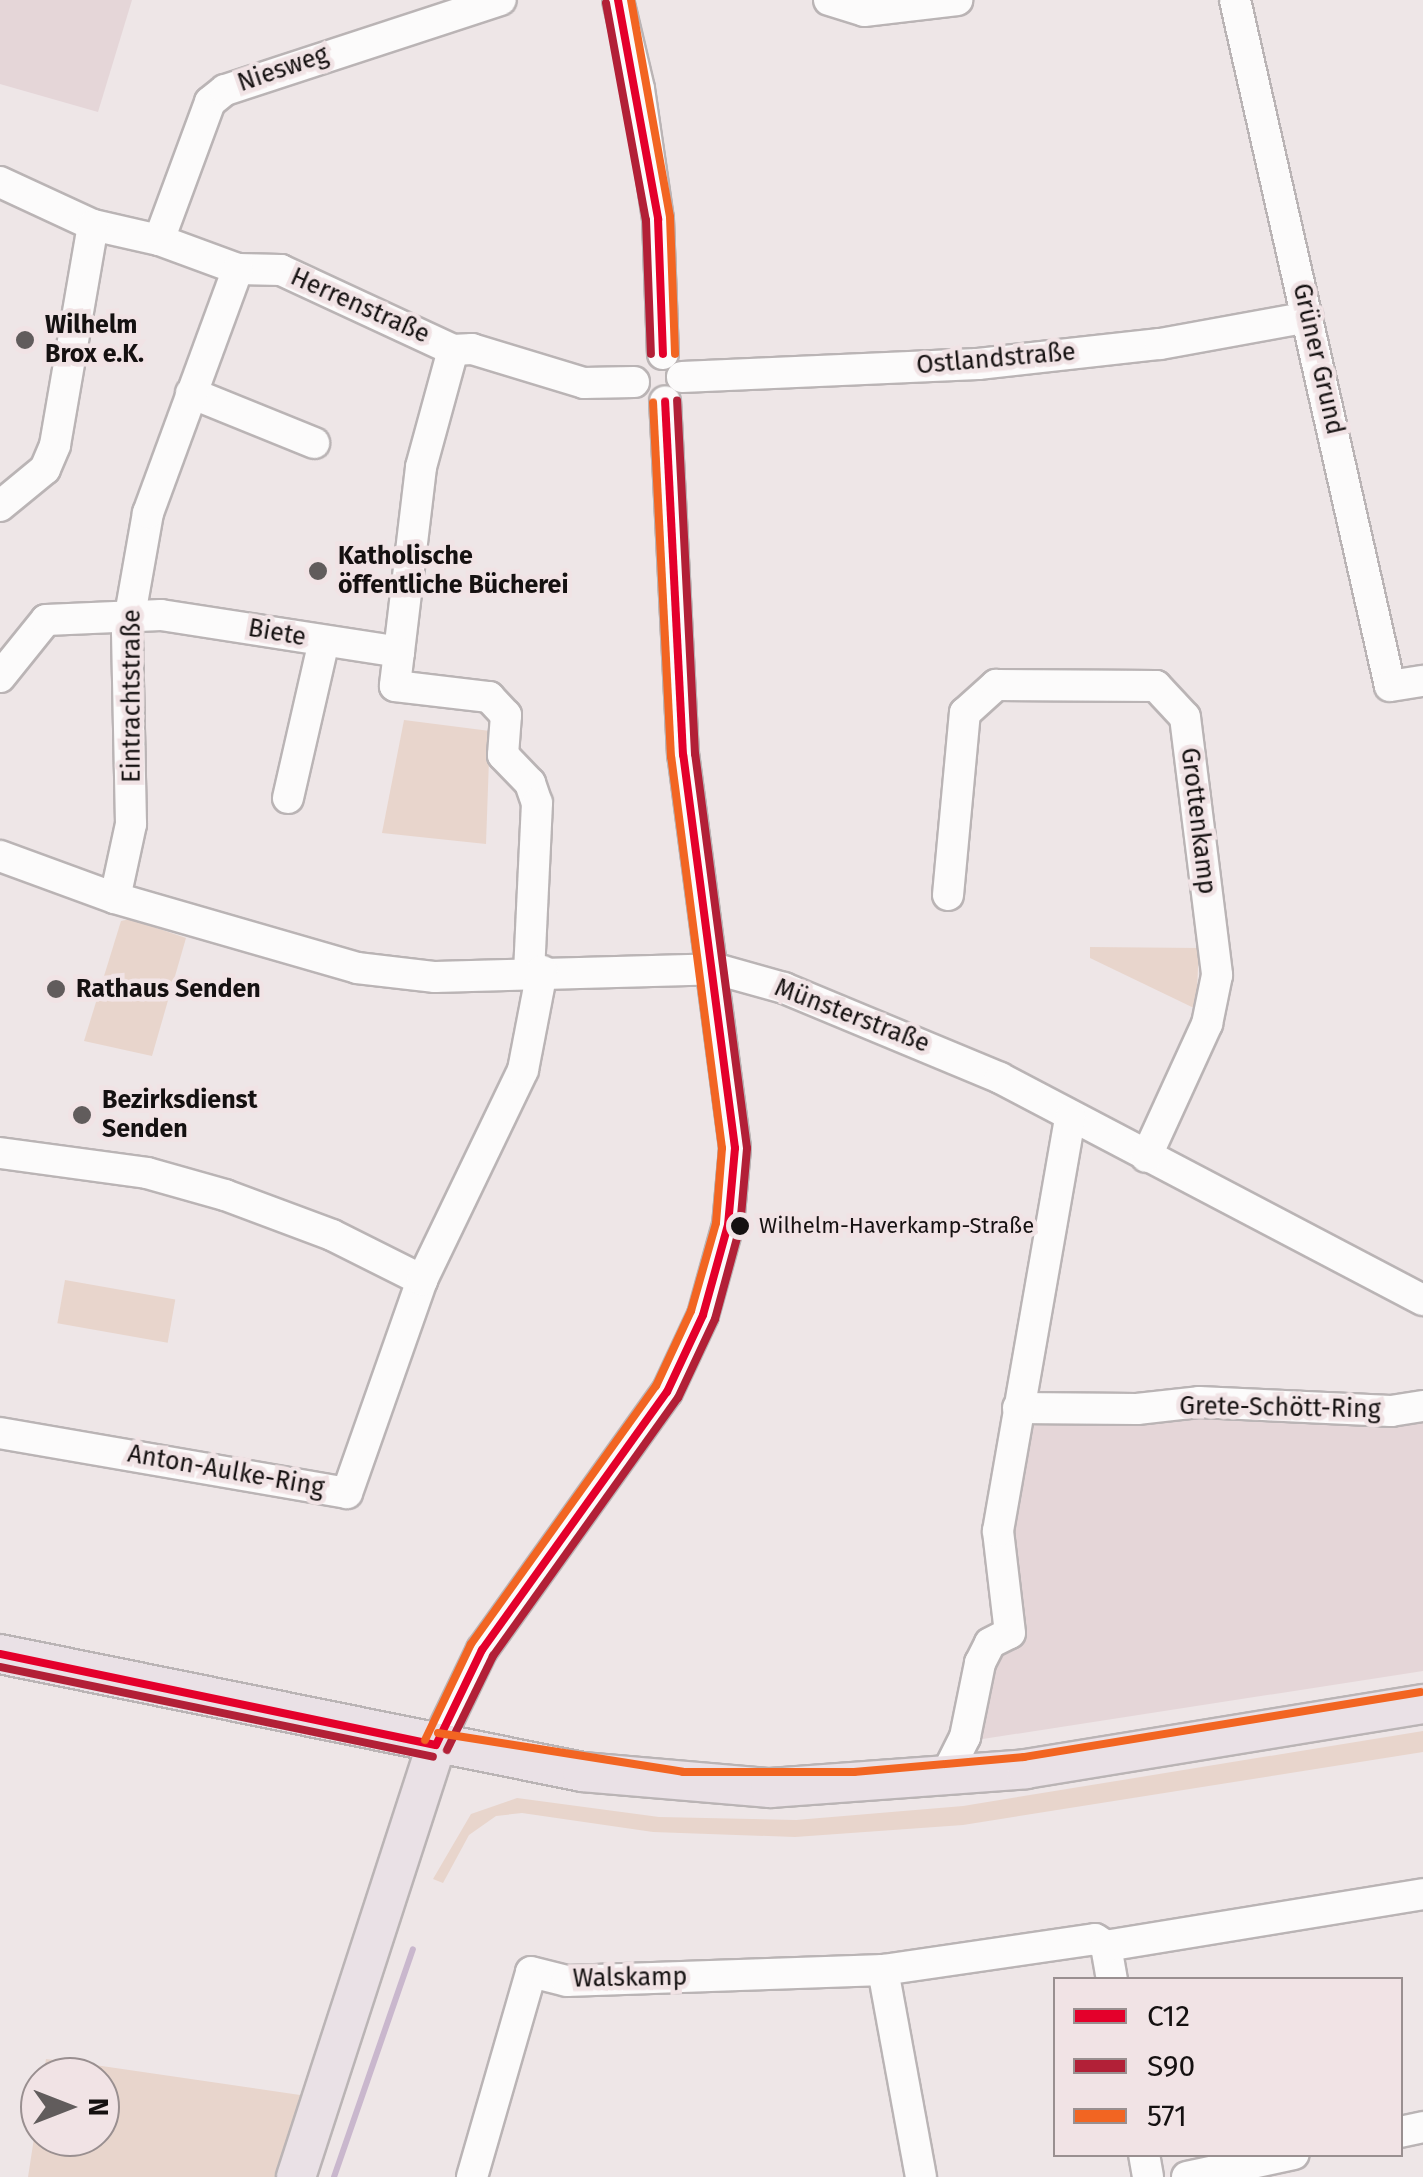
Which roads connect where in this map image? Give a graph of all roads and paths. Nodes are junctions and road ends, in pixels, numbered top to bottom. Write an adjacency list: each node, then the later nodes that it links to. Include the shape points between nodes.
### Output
1 (501, 0): 8 (street, Niesweg, via 224,90 207,109)
2 (618, 0): 12 (street, via 640,90 658,219)
3 (829, 0): 4 (street, via 864,11)
4 (957, 0)
5 (1236, 0): 10 (street, Grüner Grund)
6 (0, 182): 7 (street, Herrenstraße)
7 (92, 225): 8 (street, Herrenstraße); 15 (street, via 55,445 45,469)
8 (159, 240): 9 (street, Herrenstraße)
9 (238, 270): 11 (street, Herrenstraße, via 281,270); 13 (street, Eintrachtstraße)
10 (1308, 317): 12 (street, Ostlandstraße, via 1160,344 978,364); 20 (street, Grüner Grund, via 1390,686)
11 (452, 350): 12 (street, Herrenstraße, via 472,349 584,383 634,382 638,364); 18 (street, via 421,467)
12 (670, 377): 25 (street, via 684,755)
13 (192, 393): 14 (street); 16 (street, Eintrachtstraße, via 148,513)
14 (314, 444)
15 (0, 506)
16 (129, 614): 17 (street, Biete); 19 (street, Biete, via 46,620); 24 (street, Eintrachtstraße, via 131,824)
17 (324, 641): 18 (street); 21 (street, Biete)
18 (399, 652): 26 (street, Anton-Aulke-Ring, via 395,686 489,698 506,715 503,755 530,784 537,803)
19 (0, 677)
20 (1423, 681)
21 (288, 798)
22 (0, 856): 24 (street, Münsterstraße)
23 (948, 895): 29 (street, Grottenkamp, via 965,713 996,685 1156,686 1185,718 1217,976 1207,1024)
24 (114, 898): 26 (street, Münsterstraße, via 356,968 435,978)
25 (716, 969): 26 (street, Münsterstraße); 27 (street, Münsterstraße, via 853,1012); 37 (street, via 735,1148 728,1225 702,1315 639,1436 463,1680)
26 (536, 972): 30 (street, Anton-Aulke-Ring, via 523,1070)
27 (1070, 1118): 29 (street, Münsterstraße); 33 (street)
28 (0, 1154): 30 (street, via 142,1172 225,1194 332,1235)
29 (1146, 1156): 31 (street, Münsterstraße)
30 (422, 1280): 34 (street, Anton-Aulke-Ring, via 347,1493)
31 (1423, 1300)
32 (1423, 1406): 33 (street, Grete-Schött-Ring, via 1199,1402)
33 (1018, 1408): 38 (street, via 998,1531 1010,1633 990,1643 980,1663 965,1737)
34 (0, 1434)
35 (0, 1654): 37 (main road)
36 (1423, 1704): 38 (main road)
37 (436, 1745): 38 (main road, via 682,1784 838,1786); 44 (main road)
38 (945, 1777)
39 (1423, 1894): 40 (street, Walskamp)
40 (1106, 1946): 41 (street, Walskamp, via 1095,1940); 42 (street)
41 (883, 1970): 45 (street, Walskamp, via 567,1981 531,1972); 46 (street)
42 (1111, 1977)
43 (1280, 2157): 47 (street)
44 (296, 2177)
45 (472, 2177)
46 (918, 2177)
47 (1187, 2177)

